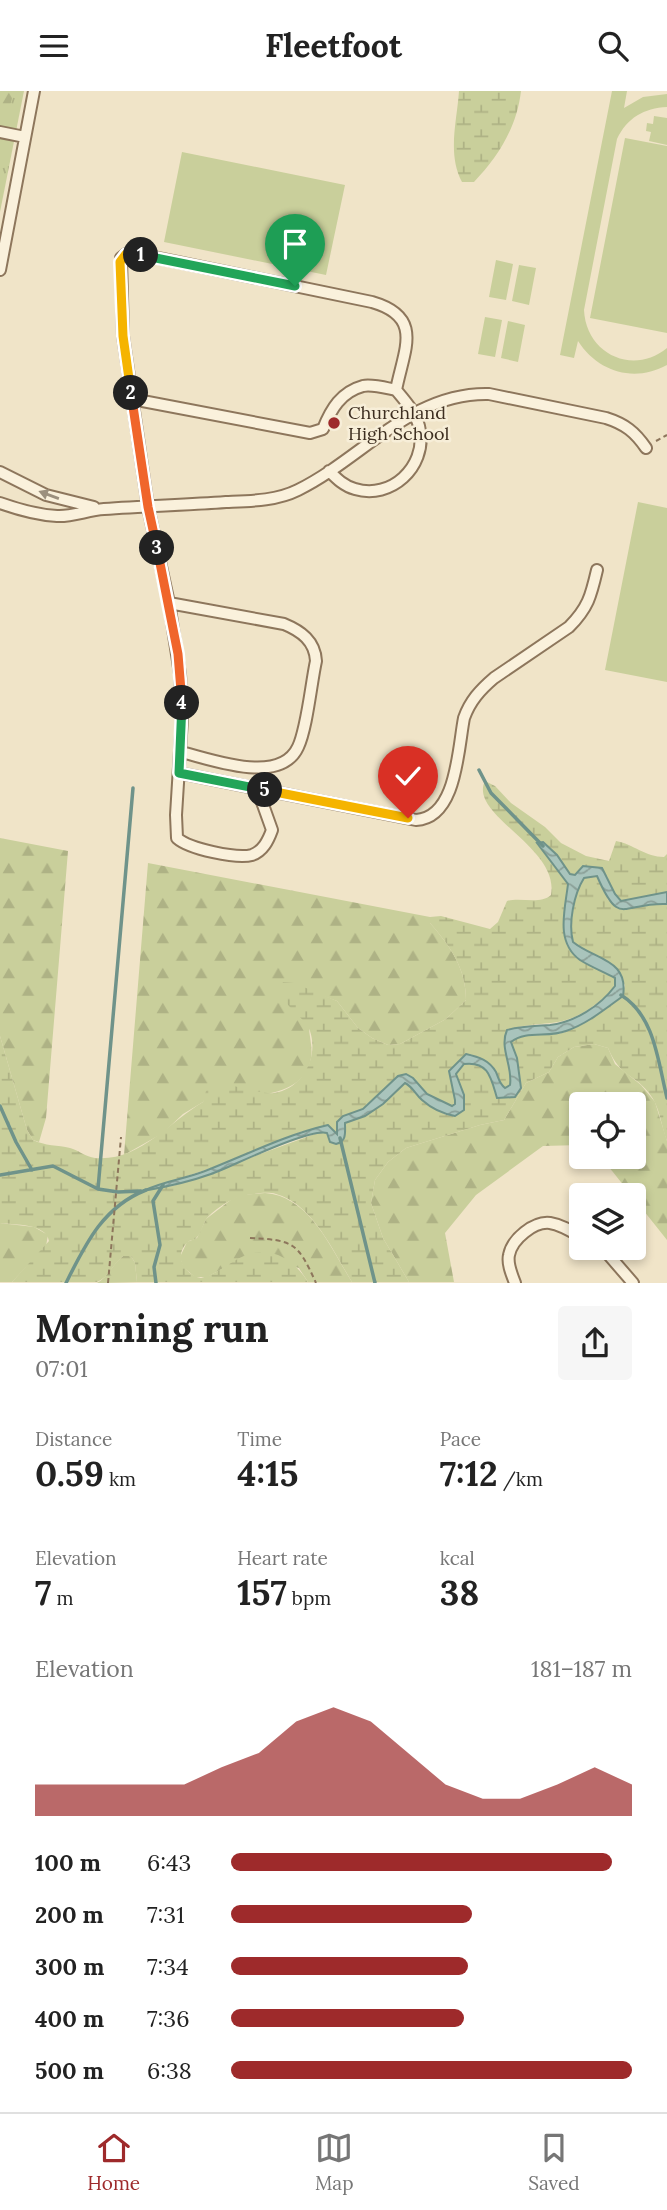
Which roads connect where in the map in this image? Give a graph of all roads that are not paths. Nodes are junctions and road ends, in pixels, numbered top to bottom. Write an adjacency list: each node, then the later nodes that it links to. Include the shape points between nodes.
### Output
1 (44, 91): 2 (street)
2 (33, 95): 4 (street)
3 (0, 132): 4 (street)
4 (25, 138): 5 (street)
5 (0, 270)
6 (396, 390): 7 (street, via 365,385 348,393 331,409 323,429 310,433); 7 (street, via 406,334 402,318 387,306 134,253 120,262); 8 (street)
7 (132, 399): 13 (street)
8 (414, 412): 9 (street, via 453,397 489,394 622,423); 10 (street); 10 (street, via 421,447 416,463 391,487 357,490)
9 (646, 448)
10 (329, 471): 13 (street, via 280,497)
11 (0, 472): 14 (street, one-way to 11, via 46,495)
12 (0, 503): 14 (street, via 58,516)
13 (148, 507): 14 (street); 16 (street)
14 (100, 509)
15 (597, 570): 19 (street, via 588,604 578,618 494,678 468,706 449,793 431,816 416,820)
16 (169, 603): 17 (street, via 181,686); 17 (street, via 284,624 313,644 316,652 301,735 292,756 255,769)
17 (181, 752): 18 (street)
18 (179, 773): 19 (street); 19 (street, via 175,830 177,838 191,847 242,856 263,848 272,830)
19 (257, 788)
20 (569, 1230): 22 (street, via 548,1223 517,1238 508,1256)
21 (613, 1260): 23 (street)
22 (515, 1283)
23 (634, 1283)

